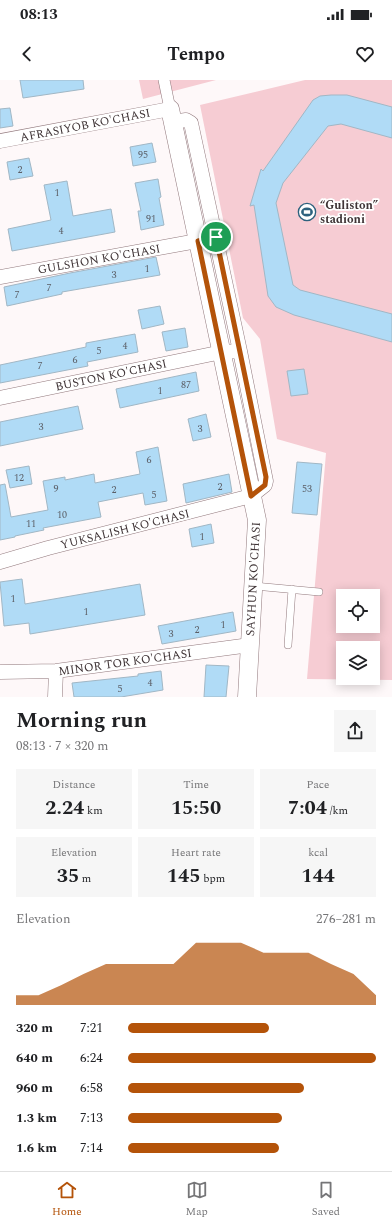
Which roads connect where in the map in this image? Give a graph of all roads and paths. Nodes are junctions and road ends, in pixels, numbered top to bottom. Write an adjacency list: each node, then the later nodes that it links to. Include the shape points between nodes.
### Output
1 (164, 80): 2 (street)
2 (171, 116): 3 (street, AFRASIYOB KO'CHASI); 4 (street, AFRASIYOB KO'CHASI, via 191,123); 5 (street, SAYHUN KO'CHASI)
3 (0, 141)
4 (216, 237): 5 (street, GULSHON KO'CHASI); 7 (street)
5 (198, 241): 6 (street, GULSHON KO'CHASI); 8 (street, SAYHUN KO'CHASI)
6 (0, 277)
7 (240, 351): 8 (street, BUSTON KO'CHASI); 10 (street, via 266,477 265,485)
8 (222, 352): 9 (street, BUSTON KO'CHASI); 10 (street, SAYHUN KO'CHASI)
9 (0, 398)
10 (251, 496): 11 (street, YUKSALISH KO'CHASI); 12 (street, SAYHUN KO'CHASI, via 257,520)
11 (0, 562)
12 (253, 586): 13 (lane); 15 (street, SAYHUN KO'CHASI)
13 (292, 589): 14 (lane); 16 (lane)
14 (319, 592)
15 (250, 645): 17 (street, MINOR TOR KO'CHASI); 20 (street, SAYHUN KO'CHASI)
16 (288, 645)
17 (56, 671): 18 (street, MINOR TOR KO'CHASI); 19 (street)
18 (0, 672)
19 (55, 697)
20 (247, 697)

